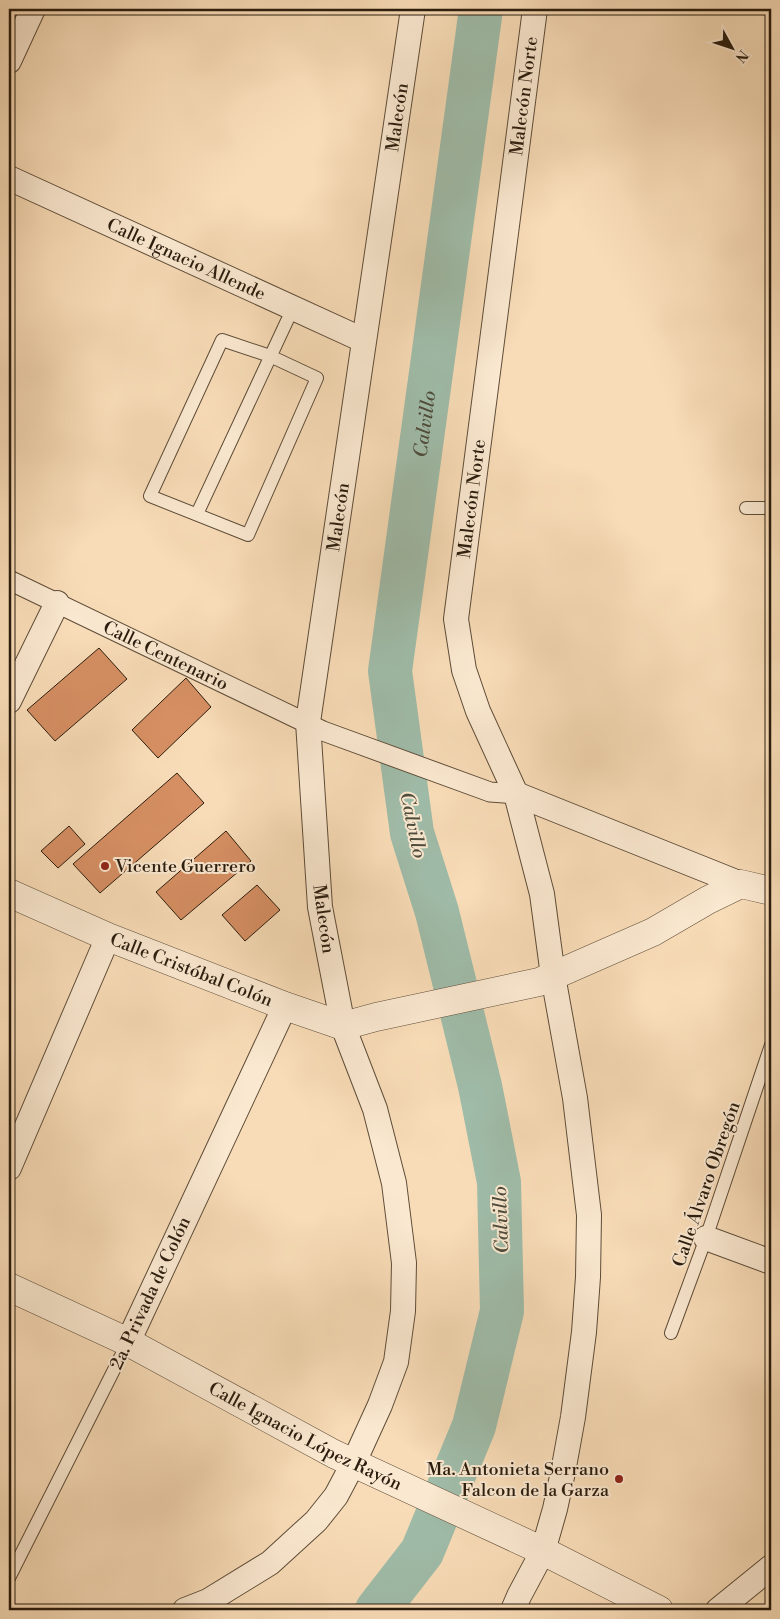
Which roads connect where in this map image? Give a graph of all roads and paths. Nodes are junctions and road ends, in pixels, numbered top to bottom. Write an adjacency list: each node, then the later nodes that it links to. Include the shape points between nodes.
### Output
1 (33, 9): 4 (street)
2 (413, 9): 7 (street, Malecón)
3 (535, 9): 16 (street, Malecón Norte, via 456,619 464,670 478,711)
4 (9, 61)
5 (9, 178): 6 (street, Calle Ignacio Allende)
6 (293, 308): 7 (street, Calle Ignacio Allende); 8 (lane)
7 (363, 340): 15 (street, Malecón)
8 (270, 356): 11 (lane); 11 (lane, via 222,340 166,461 150,496); 11 (lane, via 317,378 248,535)
9 (746, 508): 10 (lane)
10 (771, 508)
11 (197, 514)
12 (9, 580): 13 (street, Calle Centenario)
13 (57, 603): 14 (street); 15 (street, Calle Centenario)
14 (9, 701)
15 (316, 726): 16 (street, Calle Centenario, via 490,792); 23 (street, Malecón, via 320,907)
16 (516, 794): 17 (street); 21 (street, Malecón Norte, via 542,894)
17 (740, 884): 18 (street); 21 (street, via 653,932)
18 (771, 891)
19 (9, 893): 20 (street, Calle Cristóbal Colón)
20 (108, 937): 22 (street, Calle Cristóbal Colón); 25 (street)
21 (546, 979): 23 (street); 32 (street, Malecón Norte, via 576,1098 589,1216 588,1277 573,1417 557,1500)
22 (285, 1006): 23 (street, Calle Cristóbal Colón); 30 (street, 2a. Privada de Colón)
23 (343, 1026): 31 (street, Malecón, via 375,1109 394,1183 404,1263 403,1311 396,1362)
24 (771, 1045): 26 (lane, Calle Álvaro Obregón)
25 (9, 1168)
26 (706, 1238): 27 (street); 29 (lane, Calle Álvaro Obregón)
27 (771, 1262)
28 (9, 1287): 30 (street, Calle Ignacio López Rayón)
29 (671, 1333)
30 (128, 1342): 31 (street, Calle Ignacio López Rayón); 34 (lane, 2a. Privada de Colón)
31 (363, 1467): 32 (street, Calle Ignacio López Rayón); 35 (street, Malecón, via 284,1552 246,1579 208,1601)
32 (530, 1546): 36 (street, Malecón Norte); 37 (street, Calle Ignacio López Rayón)
33 (771, 1567): 38 (street)
34 (9, 1578)
35 (184, 1610)
36 (513, 1610)
37 (659, 1610)
38 (718, 1610)

